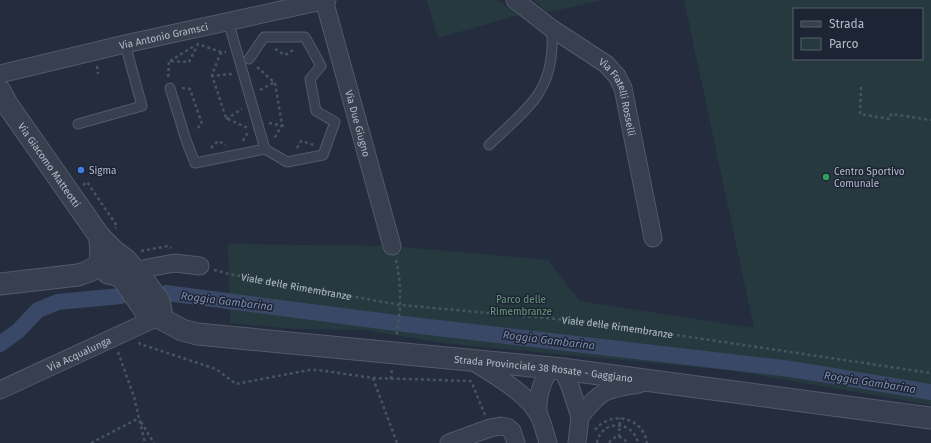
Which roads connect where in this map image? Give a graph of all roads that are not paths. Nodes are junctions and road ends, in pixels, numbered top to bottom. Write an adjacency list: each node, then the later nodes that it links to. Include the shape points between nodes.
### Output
1 (325, 0): 3 (street, Via Antonio Gramsci); 15 (street, Via Due Giugno)
2 (515, 0): 4 (street, Via Fratelli Rosselli)
3 (228, 21): 5 (street, Via Antonio Gramsci); 12 (lane)
4 (551, 28): 11 (lane, via 552,54 540,92); 13 (street, Via Fratelli Rosselli, via 606,64 617,76 623,88)
5 (125, 44): 7 (street, Via Antonio Gramsci); 10 (lane, via 142,106)
6 (251, 61): 12 (lane, via 264,38 305,37 321,66 310,79 316,111 335,122 323,155 287,162)
7 (0, 74)
8 (170, 88): 12 (lane, via 195,163)
9 (0, 91): 14 (street, Via Giacomo Matteotti, via 7,104)
10 (78, 124)
11 (489, 145)
12 (265, 149)
13 (653, 238)
14 (113, 245): 17 (street); 18 (street, via 90,272); 19 (street, Strada Provinciale 38 Rosate - Gaggiano, via 104,269 123,279 146,312)
15 (392, 246)
16 (200, 266): 17 (street, via 175,263 147,268)
17 (139, 274): 19 (street, via 159,301 161,310)
18 (0, 284)
19 (158, 317): 20 (street, Strada Provinciale 38 Rosate - Gaggiano, via 182,330 197,334); 23 (street, Via Acqualunga)
20 (469, 359): 21 (street, Strada Provinciale 38 Rosate - Gaggiano); 24 (street, via 505,382)
21 (556, 369): 22 (street, Strada Provinciale 38 Rosate - Gaggiano); 24 (street, via 546,374 540,388); 25 (street, via 570,386)
22 (659, 382): 25 (street, via 614,387 604,391); 26 (street, Strada Provinciale 38 Rosate - Gaggiano)
23 (0, 390)
24 (538, 414): 29 (street)
25 (580, 417): 30 (street)
26 (931, 418)
27 (450, 443): 28 (street, via 502,426 512,431)
28 (516, 443)
29 (548, 443)
30 (577, 443)

